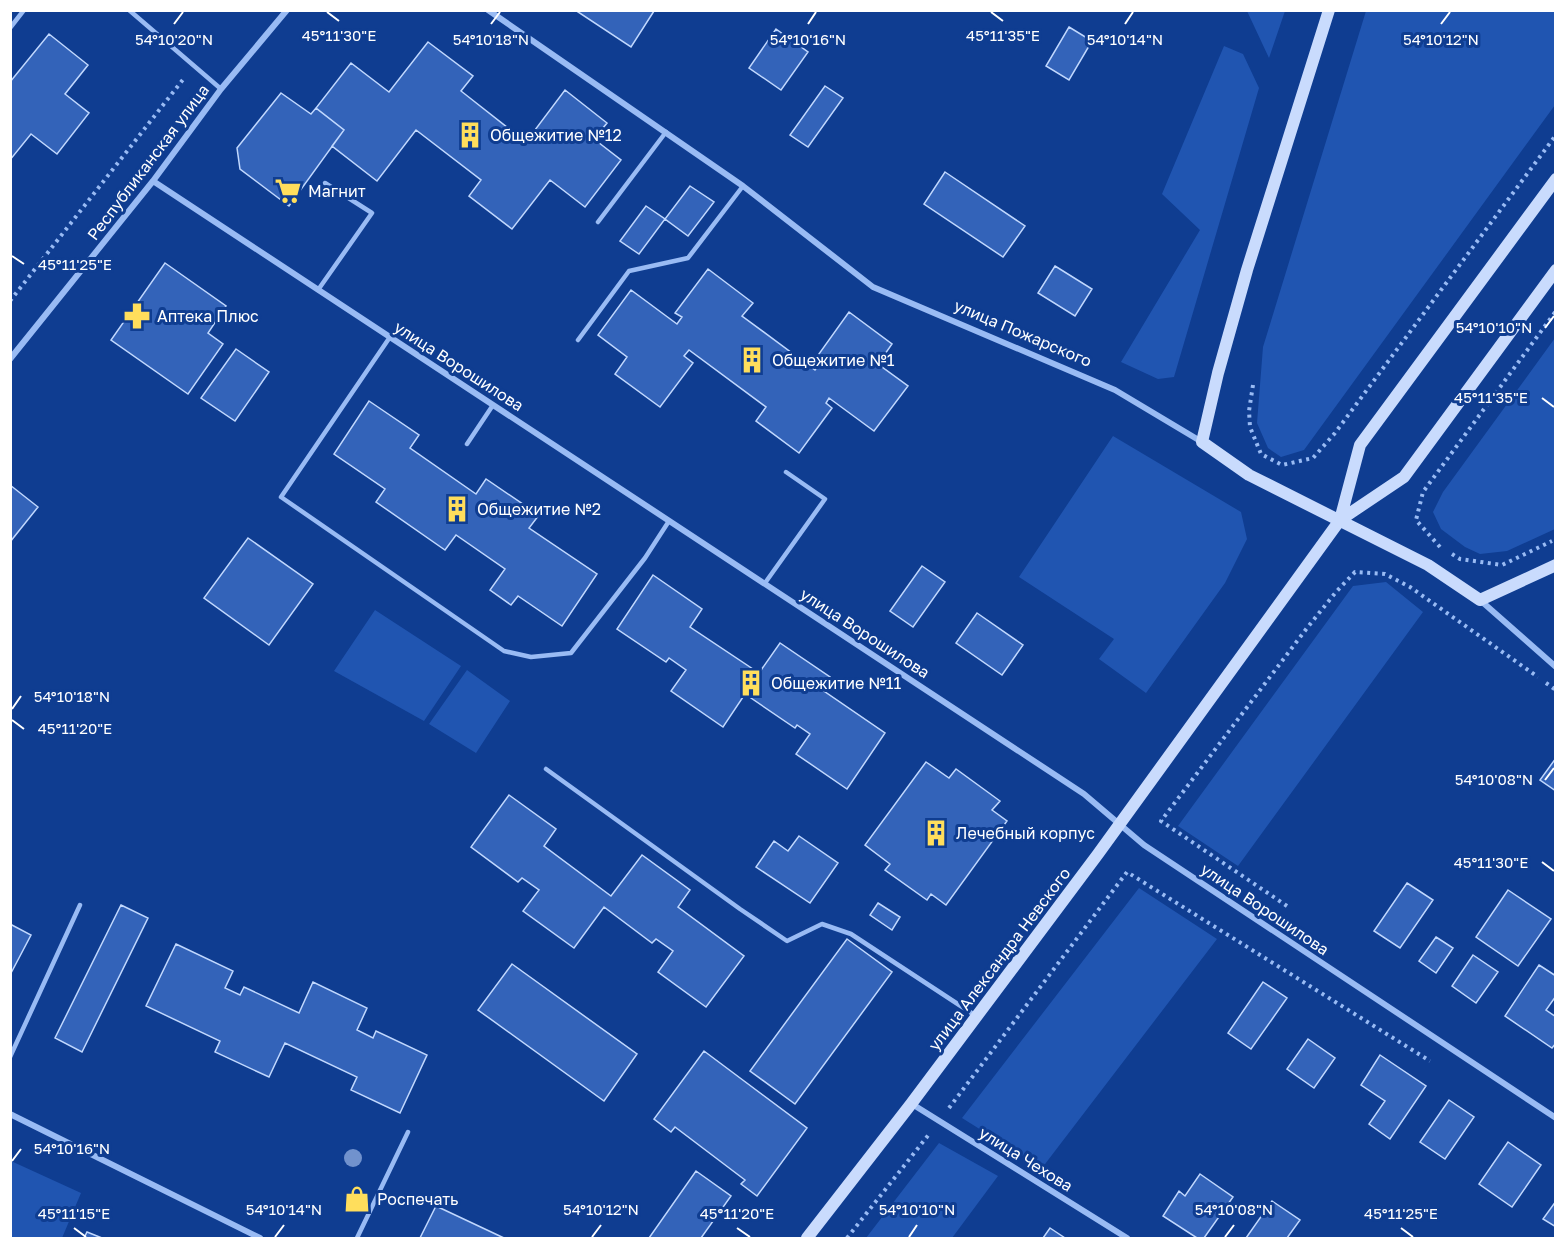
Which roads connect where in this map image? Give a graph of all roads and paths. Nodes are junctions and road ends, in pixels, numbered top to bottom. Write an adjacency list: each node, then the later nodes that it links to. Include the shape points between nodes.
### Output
1 (24, 10): 6 (lane)
2 (129, 10): 7 (lane)
3 (287, 10): 8 (street, Республиканская улица)
4 (489, 10): 9 (street, улица Пожарского)
5 (1329, 10): 25 (main road, via 1248,270)
6 (10, 28)
7 (194, 66): 8 (lane); 18 (path)
8 (221, 89): 12 (street, Республиканская улица)
9 (666, 132): 14 (street, улица Пожарского); 15 (lane)
10 (1556, 135): 23 (path, via 1313,458 1282,465 1261,454 1250,427)
11 (1556, 179): 29 (main road, via 1360,445)
12 (153, 181): 17 (street, улица Ворошилова); 22 (street, Республиканская улица)
13 (325, 183): 17 (lane, via 372,213)
14 (743, 186): 21 (lane, via 688,258 629,271); 25 (street, улица Пожарского, via 873,287 1114,390)
15 (598, 222)
16 (1556, 270): 29 (main road, via 1404,477)
17 (318, 290): 20 (street, улица Ворошилова)
18 (10, 301)
19 (1556, 311): 31 (path, via 1422,492 1416,520)
20 (390, 337): 24 (street, улица Ворошилова); 28 (lane, via 281,497 504,651 531,657 571,653 645,558)
21 (578, 340)
22 (10, 359)
23 (1253, 385)
24 (493, 405): 26 (lane); 28 (street, улица Ворошилова)
25 (1202, 442): 29 (main road, улица Пожарского, via 1249,475)
26 (467, 444)
27 (786, 472): 34 (lane, via 825,500)
28 (669, 520): 34 (street, улица Ворошилова)
29 (1340, 520): 35 (main road, улица Пожарского, via 1428,565); 39 (main road, улица Александра Невского)
30 (1552, 541): 32 (path, via 1502,565 1460,559)
31 (1441, 548)
32 (1450, 553)
33 (1556, 565): 35 (main road)
34 (765, 584): 39 (street, улица Ворошилова, via 1084,794)
35 (1479, 600): 36 (street, улица Пожарского)
36 (1556, 667)
37 (1556, 690): 41 (path, via 1410,587 1385,574 1355,572 1307,628 1161,821)
38 (546, 769): 42 (lane, via 787,941 822,924 851,934)
39 (1120, 824): 42 (main road, улица Александра Невского); 47 (street, улица Ворошилова, via 1154,852)
40 (80, 905): 43 (lane)
41 (1287, 906)
42 (976, 1016): 45 (main road, улица Александра Невского)
43 (10, 1057)
44 (1430, 1061): 48 (path, via 1127,872)
45 (911, 1104): 48 (street, улица Чехова); 52 (main road, улица Александра Невского)
46 (10, 1114): 50 (street)
47 (1556, 1118)
48 (939, 1121): 53 (path); 54 (street, улица Чехова)
49 (408, 1132): 51 (lane)
50 (260, 1239)
51 (357, 1239)
52 (807, 1239)
53 (847, 1239)
54 (1127, 1239)

